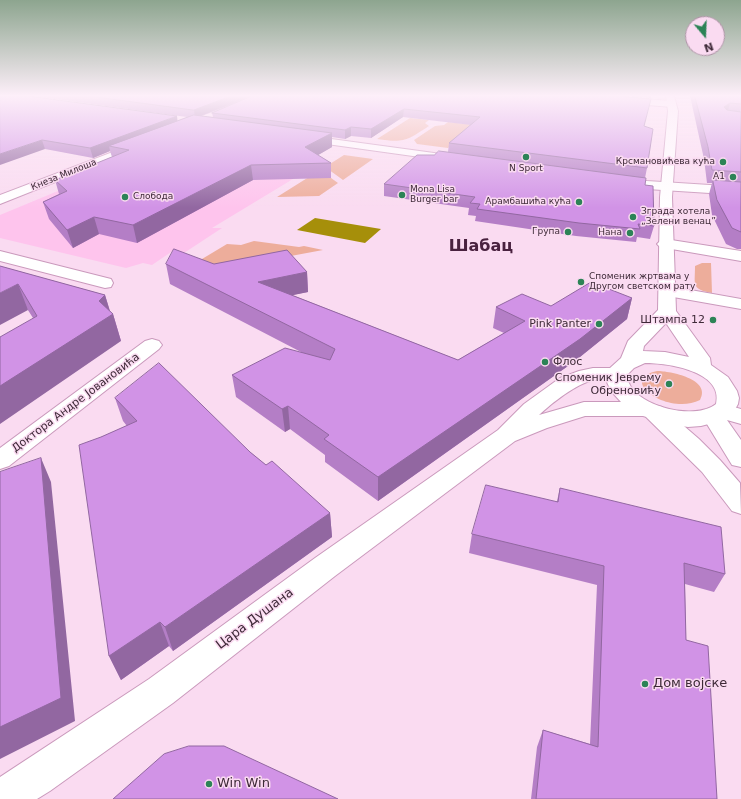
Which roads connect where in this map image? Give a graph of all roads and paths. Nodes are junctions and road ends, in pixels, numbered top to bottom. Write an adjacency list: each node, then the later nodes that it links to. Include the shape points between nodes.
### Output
1 (671, 133): 6 (main road)
2 (291, 136): 4 (main road)
3 (151, 140): 8 (main road, Кнеза Милоша)
4 (464, 160)
5 (602, 179): 6 (main road)
6 (667, 186): 7 (main road); 9 (main road)
7 (741, 191)
8 (0, 200)
9 (665, 244): 11 (main road); 13 (main road)
10 (0, 256): 12 (main road)
11 (741, 256)
12 (105, 283)
13 (668, 291): 14 (main road); 15 (main road)
14 (741, 304)
15 (667, 311): 17 (main road, via 635,345); 18 (main road, via 700,358)
16 (152, 345): 23 (main road, Доктора Андре Јовановића)
17 (624, 367): 18 (main road, Цара Душана, via 643,357 657,357 672,358); 19 (main road, via 617,383 633,401); 21 (main road, Цара Душана, via 579,377 568,383 532,409)
18 (702, 369): 20 (main road, Цара Душана, via 725,388 729,399)
19 (650, 411): 20 (main road, via 690,420); 21 (main road, Цара Душана, via 584,409); 24 (main road, via 704,457 728,484)
20 (725, 415): 22 (main road)
21 (506, 436): 25 (main road, Цара Душана, via 325,567 161,691)
22 (741, 459)
23 (0, 460)
24 (741, 504)
25 (2, 799)

